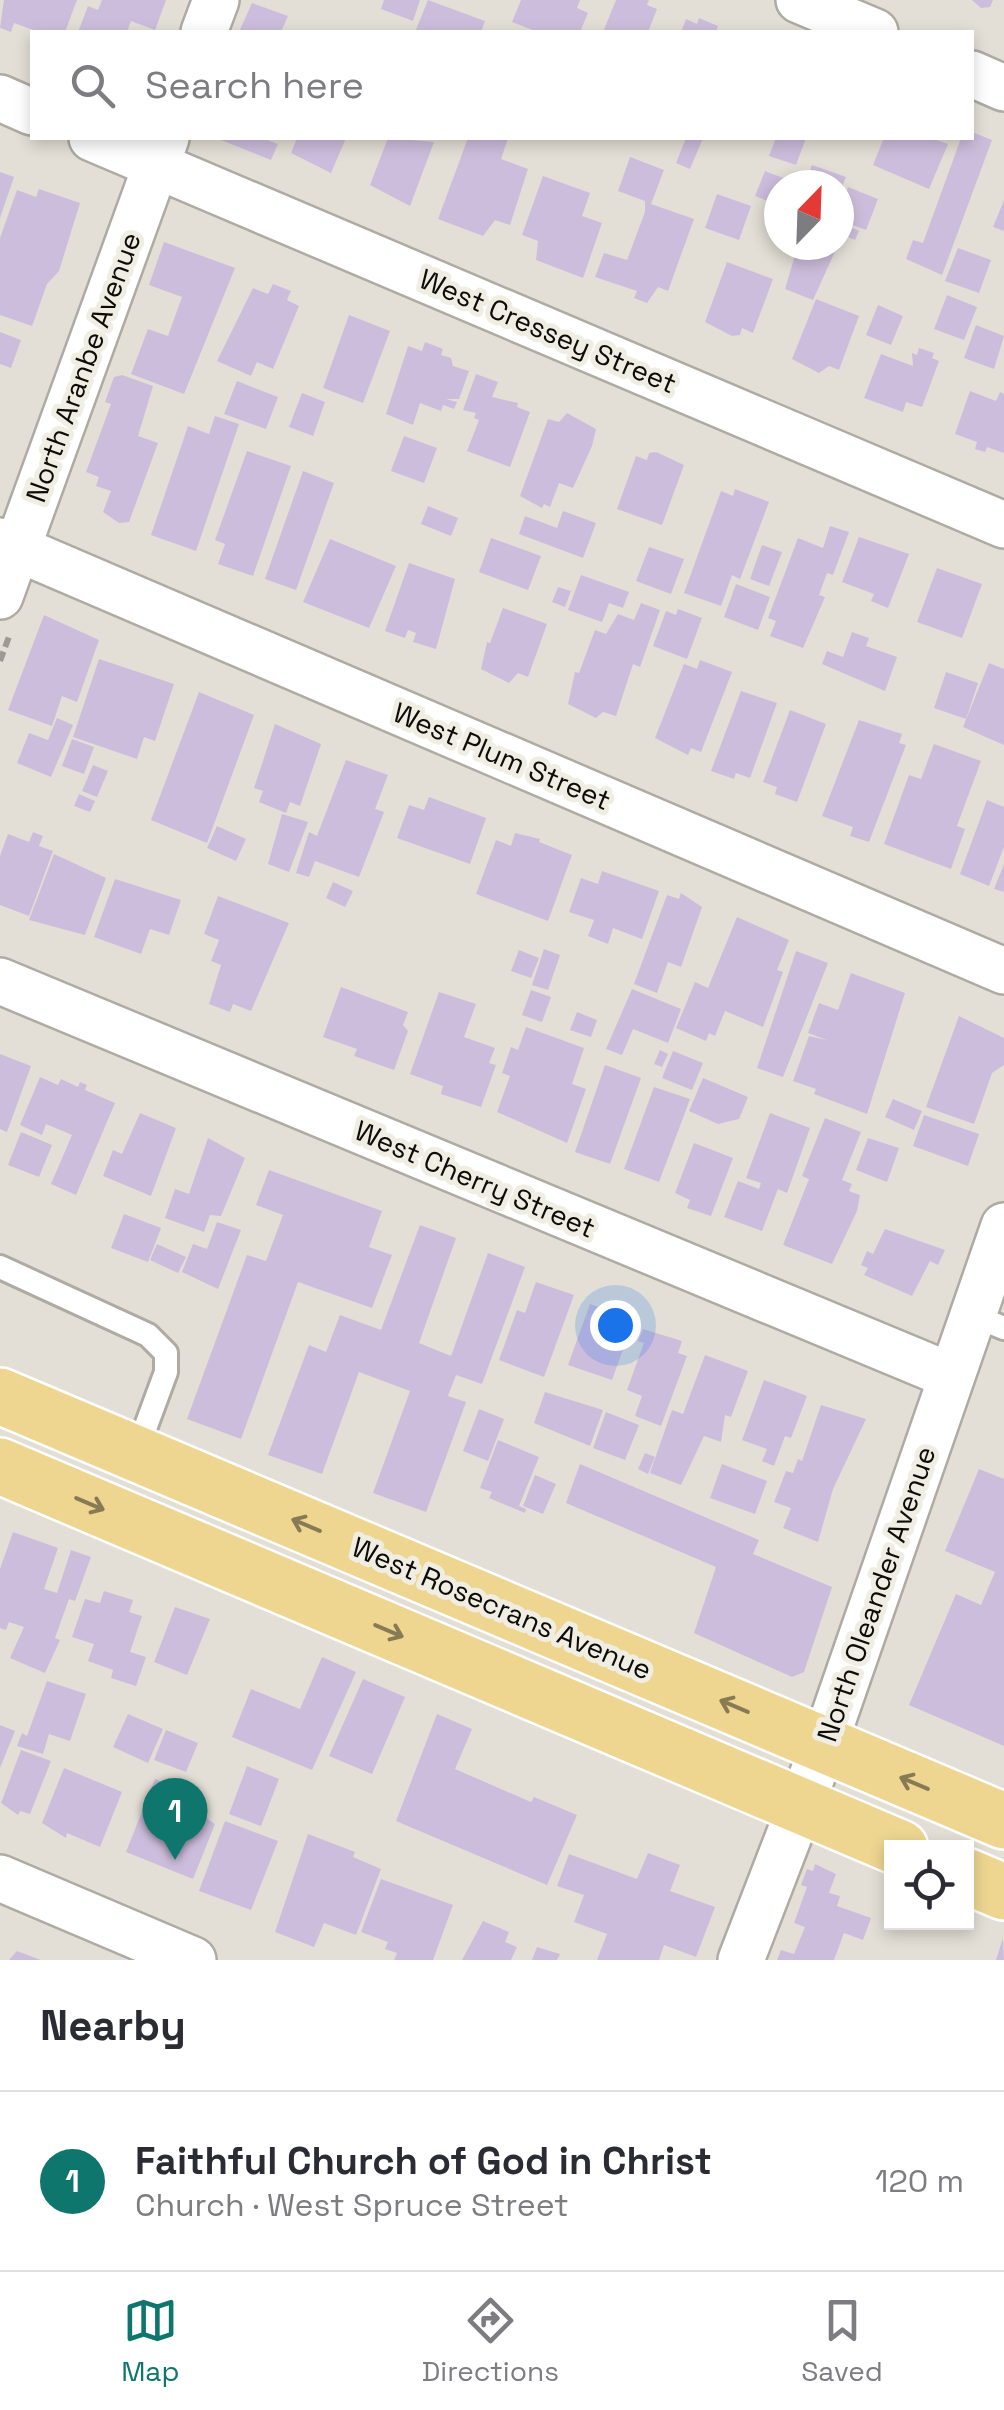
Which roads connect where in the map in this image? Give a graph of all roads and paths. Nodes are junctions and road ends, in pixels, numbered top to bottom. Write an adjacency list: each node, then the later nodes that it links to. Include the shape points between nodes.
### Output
1 (216, 0): 3 (street)
2 (800, 0): 4 (street)
3 (205, 30)
4 (870, 30)
5 (974, 75): 6 (street)
6 (1004, 88)
7 (0, 98): 8 (street)
8 (30, 111)
9 (103, 140): 10 (street, West Cressey Street)
10 (161, 151): 11 (street, West Cressey Street); 12 (street, North Aranbe Avenue)
11 (1004, 524)
12 (9, 544): 13 (street, North Aranbe Avenue); 14 (street, West Plum Street)
13 (0, 596)
14 (1004, 971)
15 (0, 981): 19 (street, West Cherry Street)
16 (1004, 1226): 18 (street, North Oleander Avenue)
17 (0, 1267): 21 (lane, via 148,1336 166,1353 166,1372)
18 (988, 1321): 19 (street, North Oleander Avenue)
19 (951, 1376): 23 (street, North Oleander Avenue)
20 (0, 1396): 21 (main road, West Rosecrans Avenue)
21 (136, 1453): 23 (main road, West Rosecrans Avenue, one-way to 21)
22 (0, 1466): 24 (main road, one-way to 24)
23 (824, 1744): 24 (street, North Oleander Avenue); 25 (main road, West Rosecrans Avenue, one-way to 23)
24 (801, 1806): 26 (main road); 31 (street, North Oleander Avenue)
25 (1004, 1821)
26 (884, 1841)
27 (0, 1878): 30 (street)
28 (974, 1879): 29 (main road)
29 (1004, 1892)
30 (192, 1960)
31 (741, 1960)

